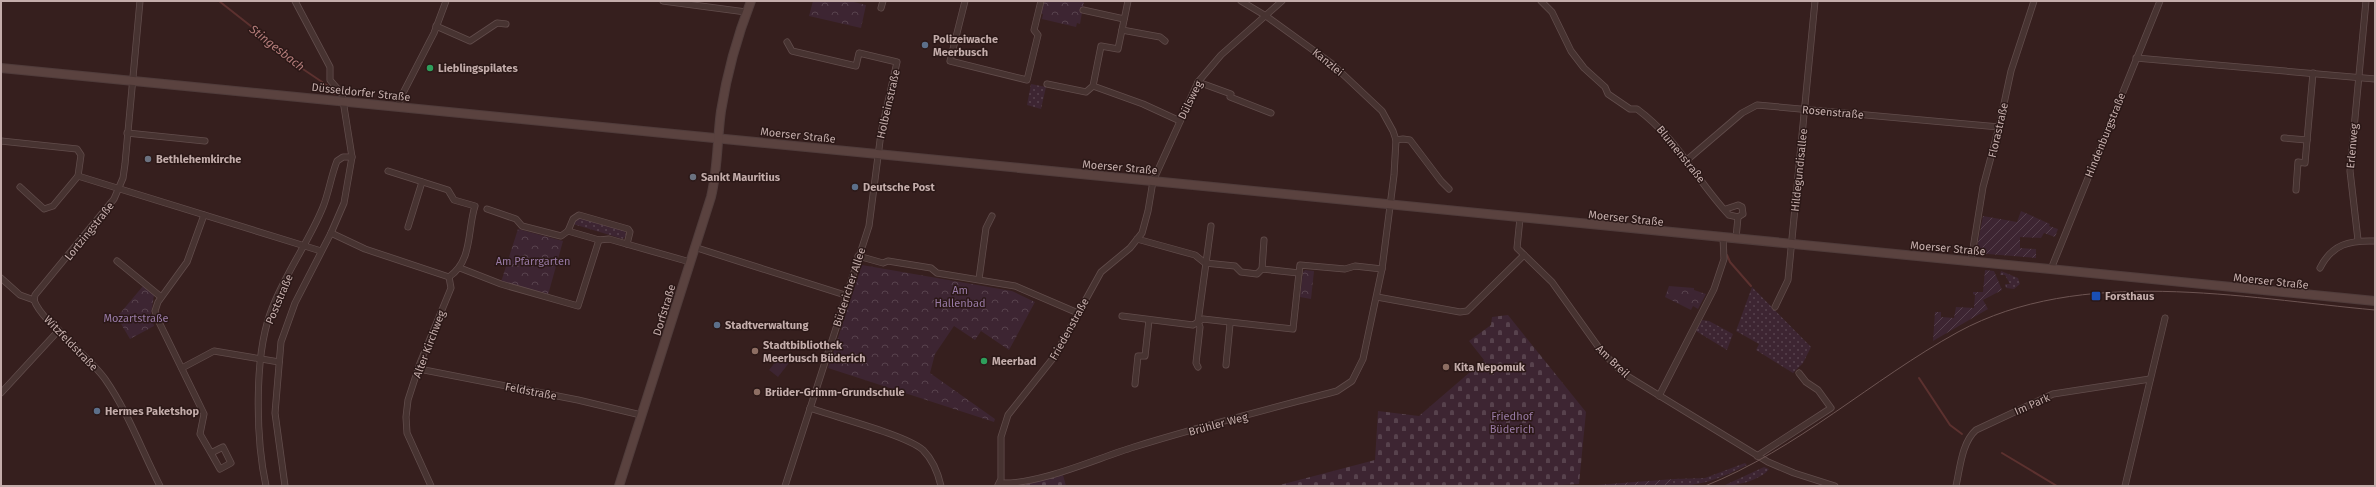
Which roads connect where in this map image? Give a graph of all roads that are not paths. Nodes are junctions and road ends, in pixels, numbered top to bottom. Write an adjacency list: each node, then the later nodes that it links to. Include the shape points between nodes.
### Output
1 (140, 1): 33 (street, Lortzingstraße)
2 (295, 1): 37 (street, via 330,67 330,80 336,85)
3 (446, 1): 24 (street)
4 (663, 1): 17 (street)
5 (750, 1): 20 (main road, Dorfstraße)
6 (883, 1): 18 (street)
7 (965, 1): 8 (street, via 950,61 1026,80 1038,35 1034,30)
8 (1040, 1)
9 (1128, 1): 22 (street)
10 (1241, 1): 21 (street, Kanzlei)
11 (1282, 1): 21 (street, Dülsweg)
12 (1541, 1): 52 (street, Blumenstraße, via 1552,12 1571,51 1584,68 1605,87 1608,94 1630,109 1637,108 1658,125 1675,142)
13 (1815, 1): 39 (street, Hildegundisallee)
14 (2034, 1): 42 (street, Florastraße, via 2010,71)
15 (2160, 1): 28 (street, Hindenburgstraße)
16 (2366, 1): 31 (street, Erlenweg)
17 (709, 4): 20 (street)
18 (881, 8)
19 (1083, 10): 22 (street)
20 (746, 12): 44 (main road, Dorfstraße, via 726,85)
21 (1266, 16): 34 (street, Dülsweg, via 1221,55); 46 (street, Kanzlei, via 1331,63 1356,86 1382,111)
22 (1124, 19): 25 (street)
23 (506, 24): 24 (street, via 497,23 470,41)
24 (436, 26): 38 (street)
25 (1122, 30): 26 (street, via 1160,37); 36 (street, via 1118,48 1101,46)
26 (1165, 41)
27 (787, 42): 50 (street, Holbeinstraße, via 792,51 856,66 859,53 897,62)
28 (2136, 58): 30 (street); 96 (street, Hindenburgstraße)
29 (1, 68): 33 (main road, Düsseldorfer Straße)
30 (2313, 73): 31 (street); 47 (street)
31 (2358, 77): 32 (street); 77 (street, Erlenweg, via 2350,171)
32 (2375, 80)
33 (132, 81): 37 (main road, Düsseldorfer Straße); 43 (street, Lortzingstraße)
34 (1198, 82): 40 (street); 41 (street, Dülsweg)
35 (1047, 84): 36 (street, via 1086,92)
36 (1093, 86): 41 (street)
37 (343, 100): 38 (main road, Düsseldorfer Straße); 51 (street, Poststraße)
38 (398, 107): 44 (main road, Düsseldorfer Straße)
39 (1806, 110): 42 (street, Rosenstraße); 52 (street, Rosenstraße, via 1757,105); 80 (street, Hildegundisallee)
40 (1271, 113)
41 (1180, 121): 55 (street, Dülsweg)
42 (1999, 127): 89 (street, Florastraße, via 1983,186)
43 (127, 133): 49 (street); 59 (street, Lortzingstraße, via 123,178)
44 (718, 138): 50 (main road, Moerser Straße); 82 (main road, Dorfstraße, via 715,178)
45 (2284, 138): 47 (street)
46 (1396, 140): 58 (street, via 1410,140 1440,181); 61 (street, Kanzlei)
47 (2307, 140): 60 (street, via 2305,163 2298,162)
48 (1, 141): 54 (street, via 77,150 81,155)
49 (205, 141)
50 (878, 154): 55 (main road, Moerser Straße); 87 (street, Büdericher Allee, via 872,212)
51 (352, 157): 71 (street, Poststraße, via 344,203); 81 (street, Poststraße, via 343,157 337,161 323,208)
52 (1687, 160): 62 (street, Blumenstraße)
53 (388, 171): 56 (street)
54 (78, 176): 57 (street, via 53,206 44,209); 59 (street)
55 (1153, 181): 61 (main road, Moerser Straße); 74 (street, Friedenstraße, via 1145,224)
56 (422, 182): 69 (street); 92 (street, via 448,190 454,200 475,206 470,222 471,236)
57 (20, 186)
58 (1449, 189)
59 (118, 190): 64 (street); 104 (street, Lortzingstraße, via 107,209 35,295)
60 (2296, 190)
61 (1390, 205): 67 (main road, Moerser Straße); 95 (street, Brühler Weg)
62 (1726, 209): 66 (street, Blumenstraße, via 1729,215); 66 (street, via 1734,205 1740,206 1743,214)
63 (487, 210): 70 (street, via 516,218 522,226 537,230 561,236)
64 (204, 215): 81 (street); 102 (street, via 187,262)
65 (992, 216): 100 (street, via 986,228)
66 (1738, 217): 73 (street)
67 (1520, 218): 72 (main road, Moerser Straße); 86 (street, Am Breil, via 1517,248)
68 (1211, 226): 84 (street)
69 (408, 228)
70 (568, 231): 75 (street); 79 (street, via 573,219 579,215 628,229 630,232)
71 (331, 233): 83 (street, Poststraße); 98 (street, via 365,250)
72 (1723, 237): 73 (main road, Moerser Straße); 124 (street, via 1724,258 1714,289)
73 (1736, 238): 80 (main road, Moerser Straße)
74 (1137, 239): 85 (street); 107 (street, Friedenstraße, via 1101,272)
75 (599, 240): 79 (street, via 609,239); 92 (street, via 578,306 500,284)
76 (1264, 240): 94 (street)
77 (2358, 240): 78 (street); 93 (street, via 2340,245 2324,260)
78 (2375, 241)
79 (627, 244): 90 (street)
80 (1791, 244): 89 (main road, Moerser Straße); 106 (street, Hildegundisallee, via 1788,280)
81 (304, 245): 83 (street); 114 (street, Poststraße, via 270,314)
82 (694, 247): 90 (main road, Dorfstraße); 101 (street)
83 (322, 251): 115 (street, Poststraße, via 287,321)
84 (1207, 252): 85 (street, via 1201,251); 91 (street)
85 (1195, 255): 91 (street)
86 (1524, 255): 103 (street, via 1467,311 1460,312); 124 (street, Am Breil, via 1552,282 1602,352 1624,374)
87 (858, 256): 100 (street, via 883,263 888,261 931,268 936,273); 101 (street, Büdericher Allee)
88 (117, 260): 102 (street)
89 (1971, 261): 96 (main road, Moerser Straße)
90 (690, 262): 126 (main road, Dorfstraße)
91 (1205, 263): 94 (street, via 1235,266 1241,272 1257,274); 111 (street)
92 (460, 268): 98 (street)
93 (2320, 268)
94 (1262, 269): 97 (street)
95 (1382, 269): 97 (street, via 1300,265); 103 (street, Brühler Weg)
96 (2051, 269): 105 (main road, Moerser Straße)
97 (1299, 273): 112 (street, via 1293,329)
98 (449, 277): 119 (street, Alter Kirchweg, via 451,288)
99 (1, 278): 104 (street, via 20,296)
100 (979, 279): 107 (street, via 1015,286)
101 (846, 295): 125 (street, Büdericher Allee)
102 (161, 297): 118 (street, via 156,311 158,320)
103 (1377, 297): 129 (street, Brühler Weg, via 1363,359 1354,378 1342,388 1014,484)
104 (34, 300): 113 (street, Witzfeldstraße, via 39,310)
105 (2375, 301)
106 (1775, 307)
107 (1078, 313): 129 (street, Friedenstraße, via 1054,357 1016,404 1004,424)
108 (1122, 316): 110 (street)
109 (2165, 318): 121 (street)
110 (1149, 320): 111 (street, via 1193,325); 122 (street, via 1145,356 1138,356)
111 (1198, 322): 112 (street, via 1203,319); 117 (street)
112 (1230, 324): 116 (street)
113 (59, 330): 123 (street); 130 (street, Witzfeldstraße, via 84,354 105,380)
114 (262, 360): 115 (street); 118 (street, via 214,352); 131 (street, Poststraße, via 259,409 262,470)
115 (278, 362): 132 (street, Poststraße, via 275,413)
116 (1226, 365)
117 (1198, 367)
118 (182, 368): 127 (street, via 204,414 200,434)
119 (419, 369): 126 (street, Feldstraße); 133 (street, Alter Kirchweg, via 408,400 407,428)
120 (1799, 373): 128 (street, via 1806,382 1818,390 1831,408)
121 (2150, 378): 138 (street, Im Park, via 2053,394 1976,430 1968,441); 139 (street)
122 (1135, 384)
123 (1, 393)
124 (1659, 396): 128 (street, Am Breil)
125 (810, 408): 135 (street, Büdericher Allee); 136 (street, via 915,444 930,458)
126 (641, 415): 134 (main road, Dorfstraße)
127 (211, 454)
128 (1757, 456): 137 (street, Am Breil, via 1794,473)
129 (999, 484)
130 (160, 486)
131 (266, 486)
132 (285, 486)
133 (431, 486)
134 (619, 486)
135 (784, 486)
136 (941, 486)
137 (1835, 486)
138 (1956, 486)
139 (2125, 486)

